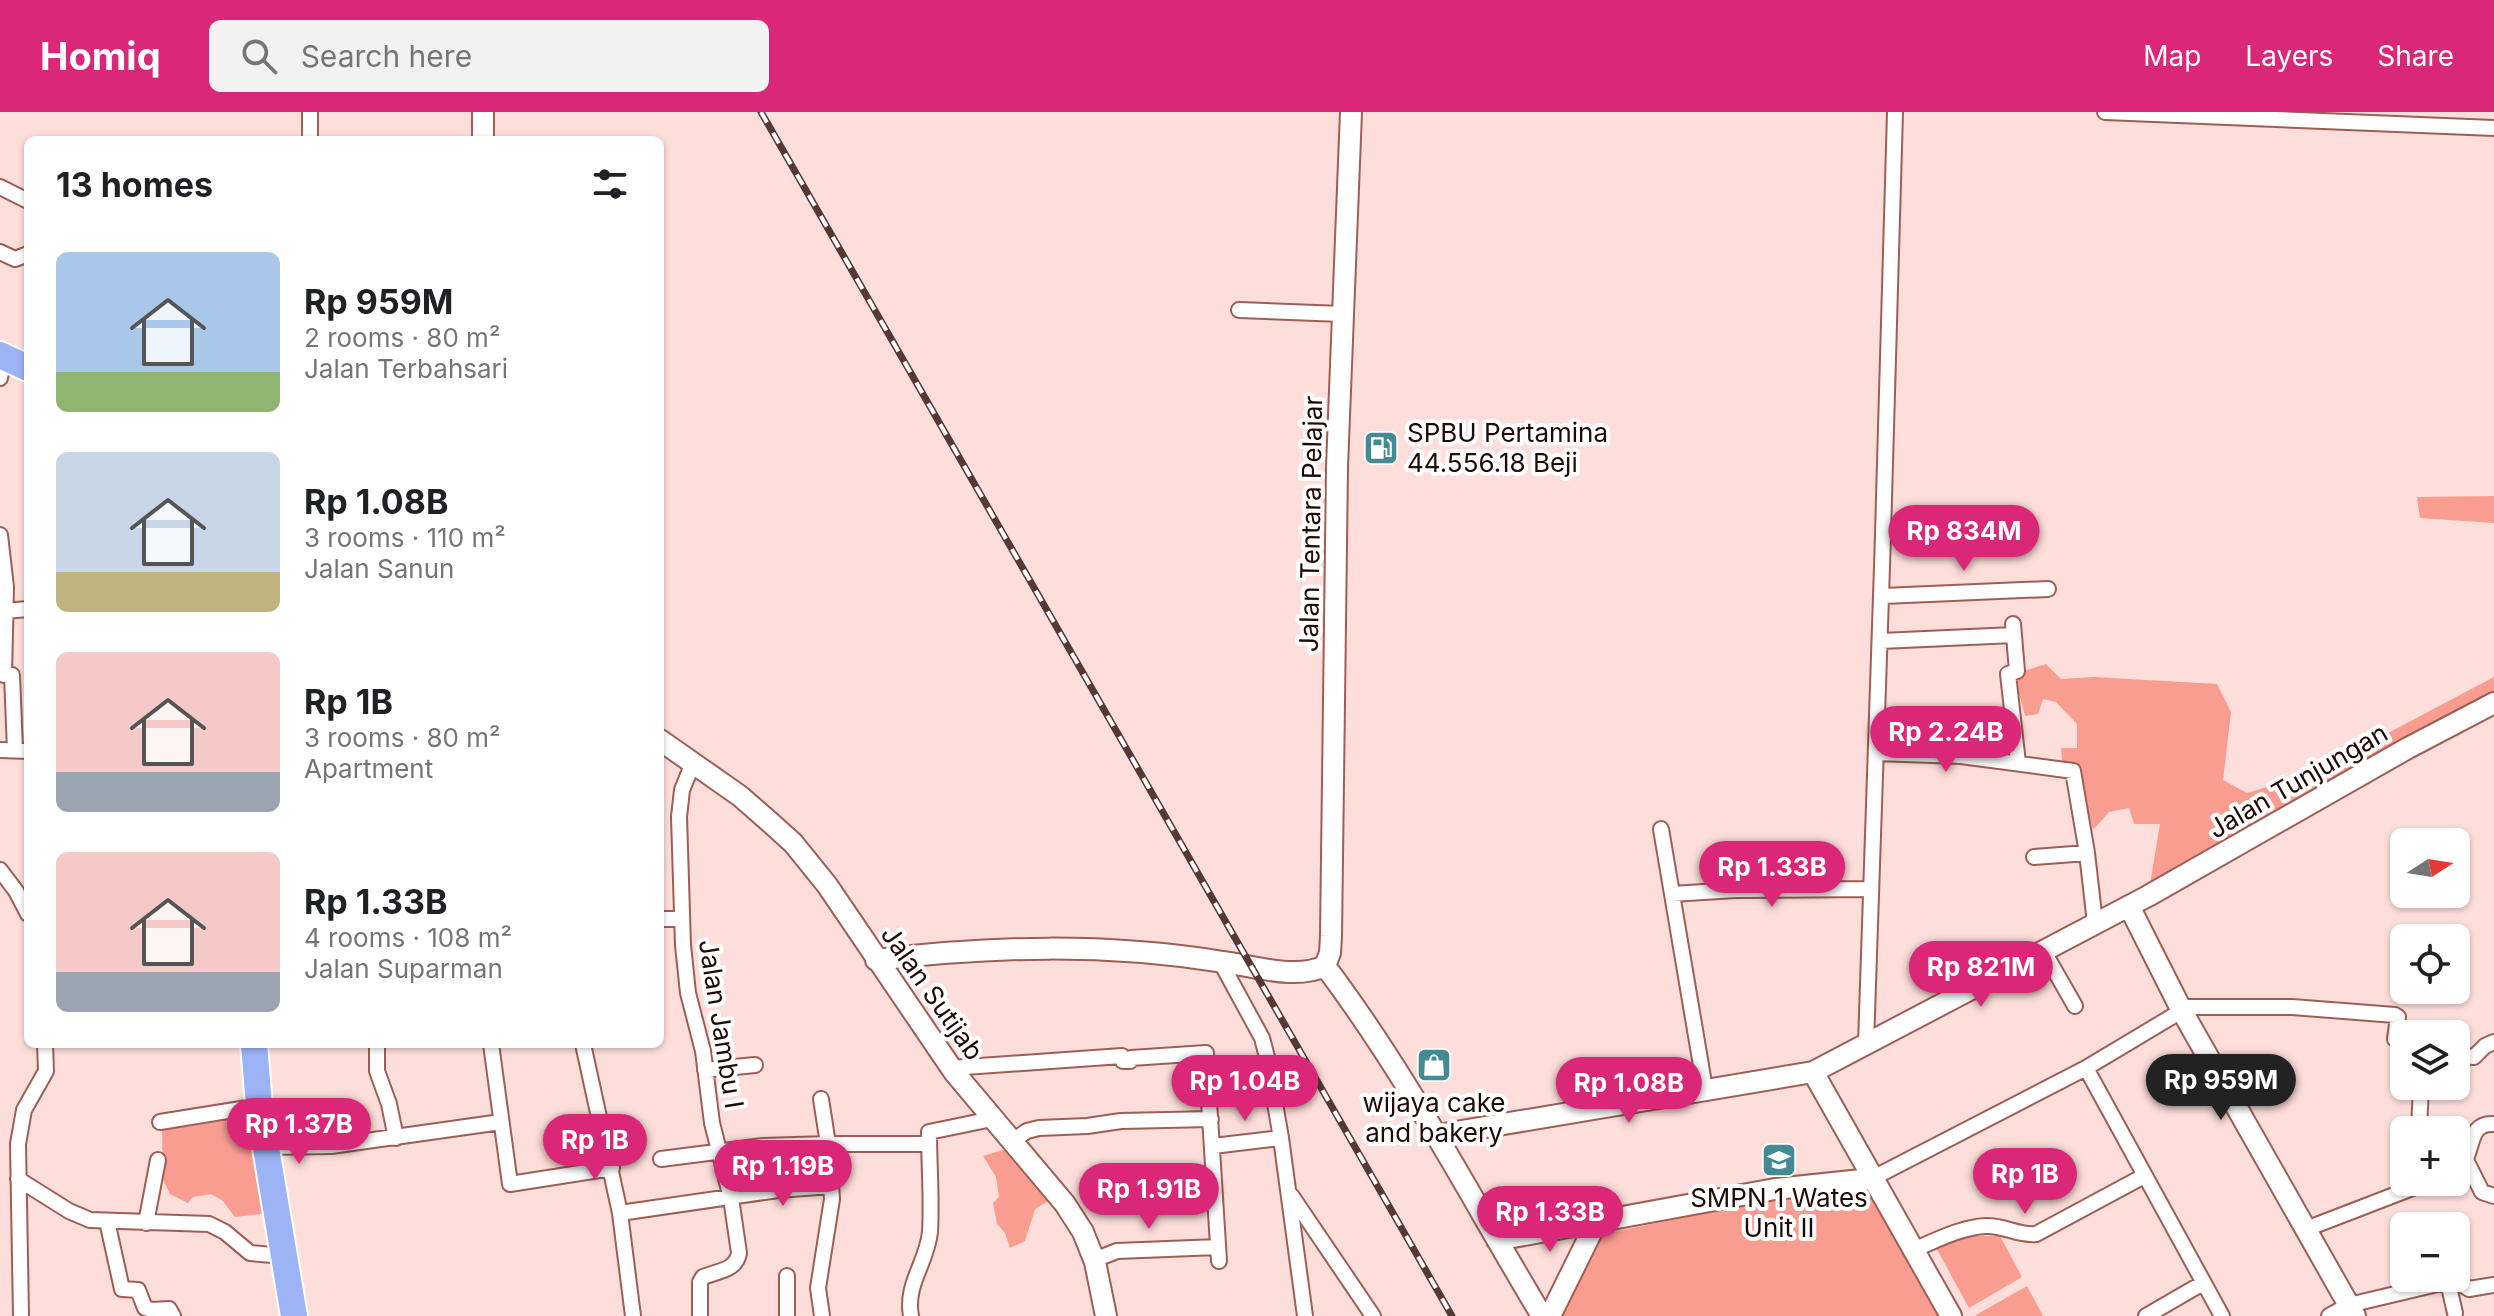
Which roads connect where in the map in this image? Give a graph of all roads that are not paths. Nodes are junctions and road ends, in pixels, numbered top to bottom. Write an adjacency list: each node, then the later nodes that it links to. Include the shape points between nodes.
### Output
1 (310, 112): 8 (street)
2 (483, 112): 9 (main road)
3 (1351, 112): 15 (main road, Jalan Tentara Pelajar)
4 (1895, 112): 20 (street)
5 (2105, 112): 6 (street)
6 (2166, 114): 7 (street)
7 (2494, 128)
8 (310, 136)
9 (483, 136)
10 (0, 187): 11 (street)
11 (24, 199)
12 (0, 252): 13 (street, via 15,259)
13 (24, 256)
14 (1239, 310): 15 (street)
15 (1342, 314): 45 (main road, Jalan Tentara Pelajar, via 1331,936)
16 (1, 363): 17 (highway)
17 (24, 367)
18 (0, 535): 22 (street)
19 (2048, 589): 20 (street)
20 (1883, 596): 23 (street)
21 (24, 609): 22 (street)
22 (5, 611): 24 (street)
23 (1881, 641): 28 (street); 30 (street, via 2013,630 2017,671 2008,674)
24 (5, 675): 27 (street)
25 (2494, 703): 38 (main road, Jalan Tunjungan)
26 (664, 743): 29 (main road, Jalan Sutijab)
27 (14, 750)
28 (1876, 753): 30 (street); 35 (street)
29 (693, 763): 40 (street, Jalan Jambu I, via 679,817); 43 (main road, Jalan Sutijab, via 793,843)
30 (2018, 763): 32 (street, via 2074,773)
31 (1661, 829): 36 (street)
32 (2087, 853): 33 (street); 41 (street)
33 (2034, 857)
34 (0, 870): 37 (street)
35 (1871, 889): 36 (street); 50 (street)
36 (1672, 894): 62 (street)
37 (24, 906)
38 (2129, 906): 41 (main road, Jalan Tunjungan); 47 (main road)
39 (664, 919): 40 (street)
40 (681, 919): 60 (street, Jalan Jambu I, via 688,993)
41 (2095, 923): 42 (main road, Jalan Tunjungan)
42 (2043, 950): 46 (street); 50 (main road, Jalan Tunjungan)
43 (876, 960): 44 (main road, via 1062,947); 58 (main road, Jalan Sutijab)
44 (1220, 961): 45 (main road, via 1312,972); 72 (street, via 1262,1038)
45 (1325, 966): 70 (main road)
46 (2075, 1006)
47 (2182, 1011): 48 (street, via 2240,1005 2395,1015); 59 (street); 96 (main road)
48 (2398, 1020)
49 (2494, 1042): 56 (street)
50 (1866, 1044): 61 (main road, Jalan Tunjungan)
51 (45, 1048): 85 (street, via 46,1071 24,1110 19,1132)
52 (254, 1048): 64 (highway)
53 (377, 1048): 71 (street, via 377,1071)
54 (492, 1048): 68 (street)
55 (584, 1048): 82 (street)
56 (2470, 1057)
57 (755, 1065): 60 (street)
58 (951, 1068): 65 (main road, Jalan Sutijab); 66 (street, via 1206,1053)
59 (2086, 1068): 83 (street); 86 (street)
60 (705, 1070): 79 (street, Jalan Jambu I)
61 (1813, 1072): 62 (main road, Jalan Tunjungan); 86 (main road)
62 (1705, 1089): 70 (main road, Jalan Tunjungan)
63 (821, 1099): 75 (street)
64 (259, 1106): 67 (street); 78 (highway)
65 (992, 1119): 74 (main road, Jalan Sutijab); 76 (street, via 929,1132)
66 (1211, 1119): 74 (street, via 1039,1128); 77 (street)
67 (160, 1122)
68 (501, 1122): 71 (street); 82 (street, via 512,1185)
69 (2494, 1124): 73 (street, via 2481,1125)
70 (1438, 1135): 97 (main road)
71 (396, 1138): 78 (street)
72 (1281, 1138): 77 (street); 88 (street)
73 (2470, 1141)
74 (1011, 1142): 100 (main road, Jalan Sutijab, via 1065,1204)
75 (828, 1144): 76 (street); 79 (street); 87 (street)
76 (929, 1144): 116 (street, via 930,1232 911,1287)
77 (1213, 1146): 100 (street, via 1218,1254 1117,1251)
78 (266, 1147): 99 (highway)
79 (718, 1153): 80 (street); 91 (street, Jalan Jambu I)
80 (661, 1159)
81 (158, 1160): 94 (street)
82 (612, 1168): 92 (street)
83 (2144, 1176): 98 (street, via 2036,1234 1971,1228); 102 (street)
84 (2470, 1177): 90 (street, via 2482,1192)
85 (18, 1179): 93 (street, via 69,1211); 109 (street)
86 (1871, 1179): 95 (main road, via 1775,1189); 98 (main road)
87 (831, 1186): 91 (street); 115 (street, via 818,1288)
88 (1288, 1191): 118 (street); 119 (street)
89 (2390, 1196): 96 (street)
90 (2494, 1196)
91 (731, 1198): 92 (street); 113 (street, Jalan Jambu I, via 738,1262 703,1277)
92 (620, 1213): 112 (street)
93 (107, 1221): 94 (street); 110 (street, via 122,1289 138,1290 145,1308 169,1309)
94 (146, 1223): 99 (street, via 217,1226 250,1253)
95 (1596, 1223): 97 (main road); 121 (main road)
96 (2306, 1229): 107 (main road)
97 (1497, 1240): 120 (main road)
98 (1913, 1250): 122 (main road)
99 (284, 1256): 111 (highway)
100 (1094, 1260): 117 (main road, Jalan Sutijab)
101 (787, 1276): 114 (street)
102 (2203, 1283): 123 (street); 124 (street)
103 (2494, 1285): 104 (street)
104 (2470, 1289)
105 (2411, 1292): 107 (street)
106 (2451, 1292): 108 (street)
107 (2352, 1311): 125 (street)
108 (2455, 1313)
109 (21, 1316)
110 (173, 1316)
111 (294, 1316)
112 (633, 1316)
113 (700, 1316)
114 (787, 1316)
115 (822, 1316)
116 (911, 1316)
117 (1106, 1316)
118 (1305, 1316)
119 (1373, 1316)
120 (1542, 1316)
121 (1550, 1316)
122 (1951, 1316)
123 (2146, 1316)
124 (2222, 1316)
125 (2329, 1316)

